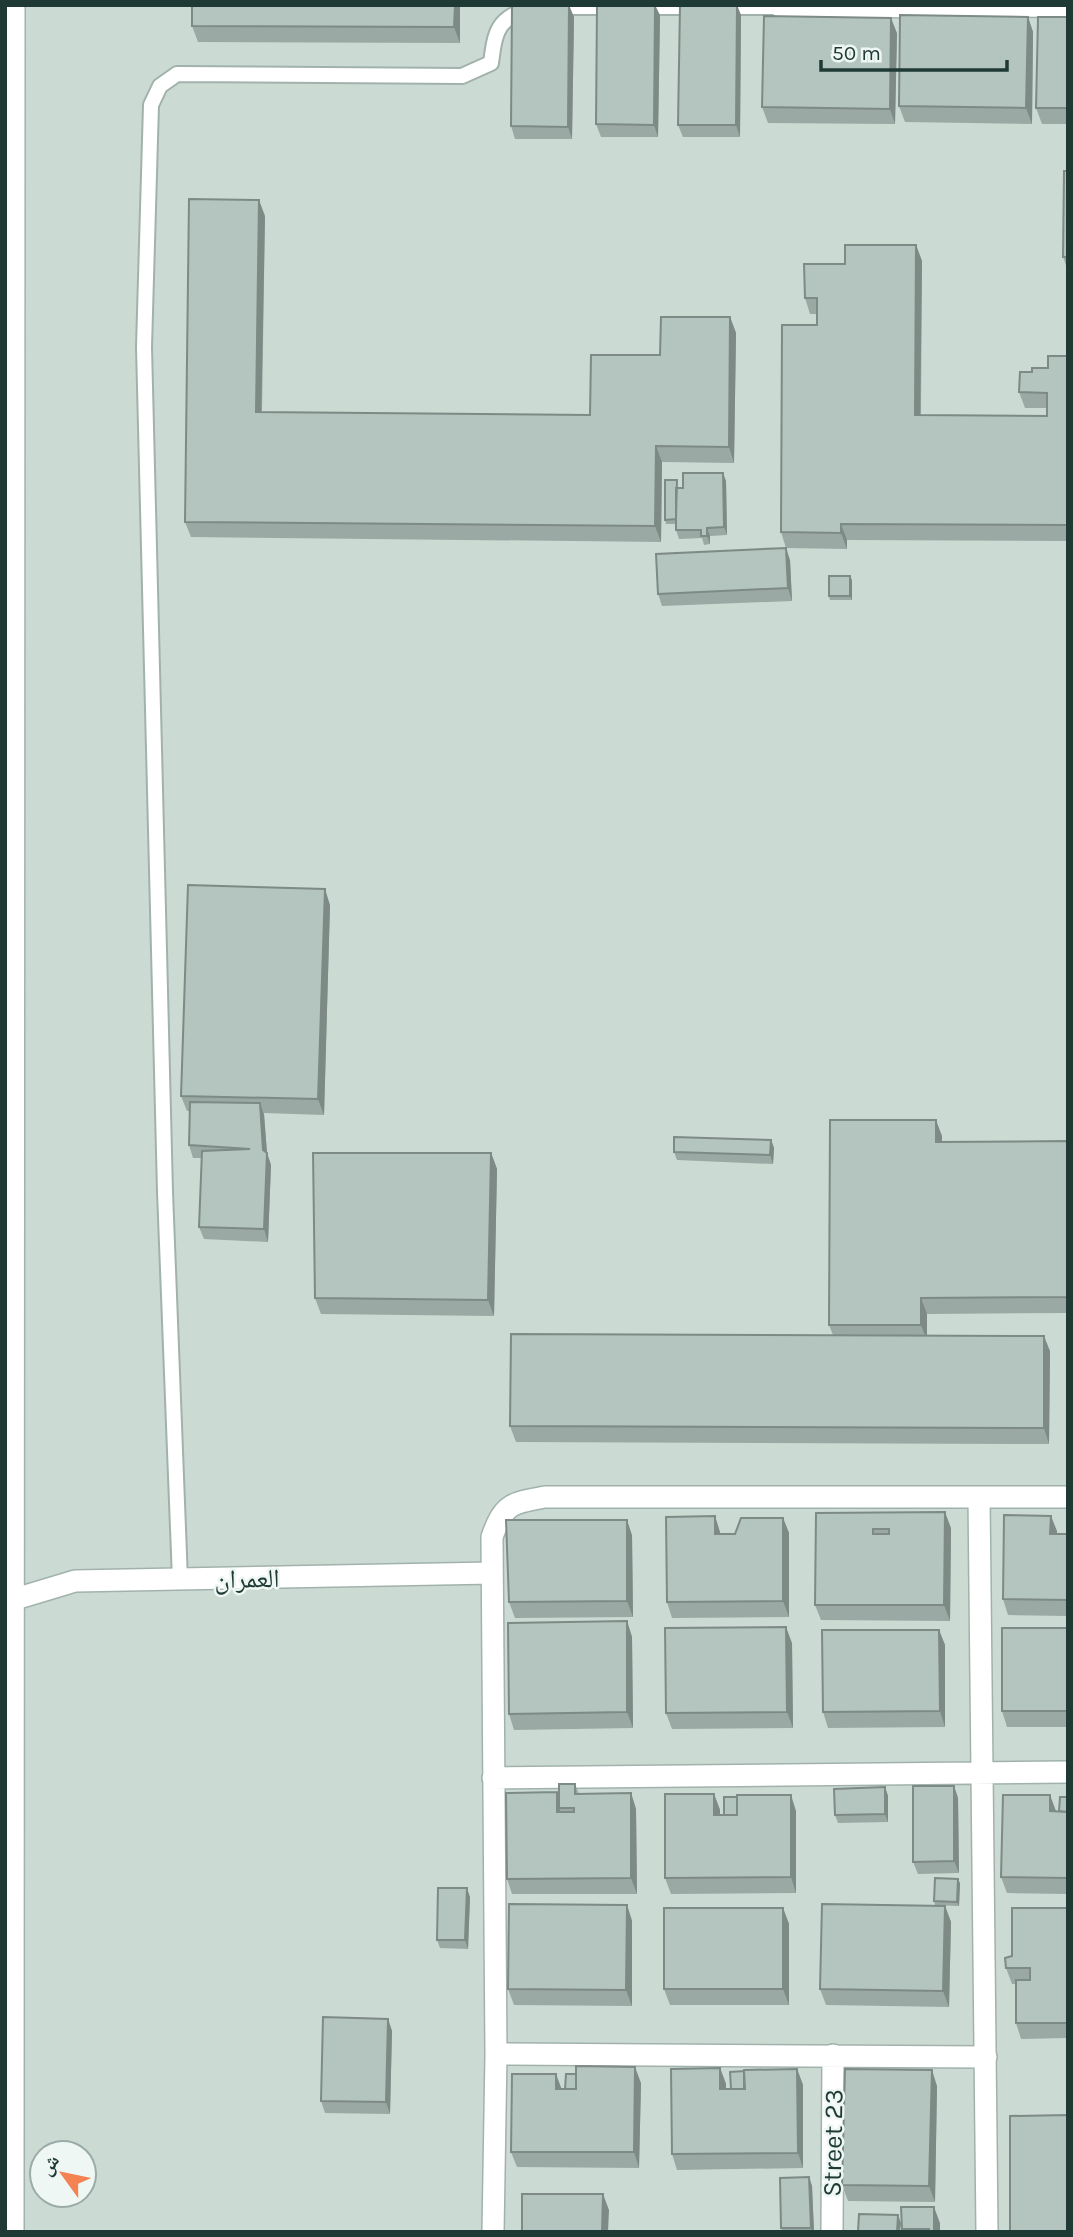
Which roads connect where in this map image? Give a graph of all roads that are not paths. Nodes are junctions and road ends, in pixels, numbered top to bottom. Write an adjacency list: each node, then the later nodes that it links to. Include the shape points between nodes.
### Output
1 (781, 6): 2 (street); 7 (lane, via 533,7 513,13 495,31 491,63 462,76 177,74 160,86 151,106 144,347 165,1192)
2 (1068, 6)
3 (11, 13): 8 (street)
4 (979, 1497): 5 (street); 6 (street, via 545,1497 514,1503 499,1519 492,1537); 9 (street)
5 (1068, 1497)
6 (492, 1573): 7 (street, العمران); 11 (street)
7 (180, 1580): 8 (street, العمران, via 75,1581)
8 (9, 1600): 15 (street)
9 (983, 1772): 10 (street); 11 (street); 14 (street)
10 (1068, 1772)
11 (494, 1778): 12 (street)
12 (496, 2054): 13 (street); 16 (street)
13 (833, 2055): 14 (street); 17 (street, Street 23)
14 (986, 2057): 18 (street)
15 (13, 2232)
16 (492, 2232)
17 (832, 2232)
18 (987, 2232)

